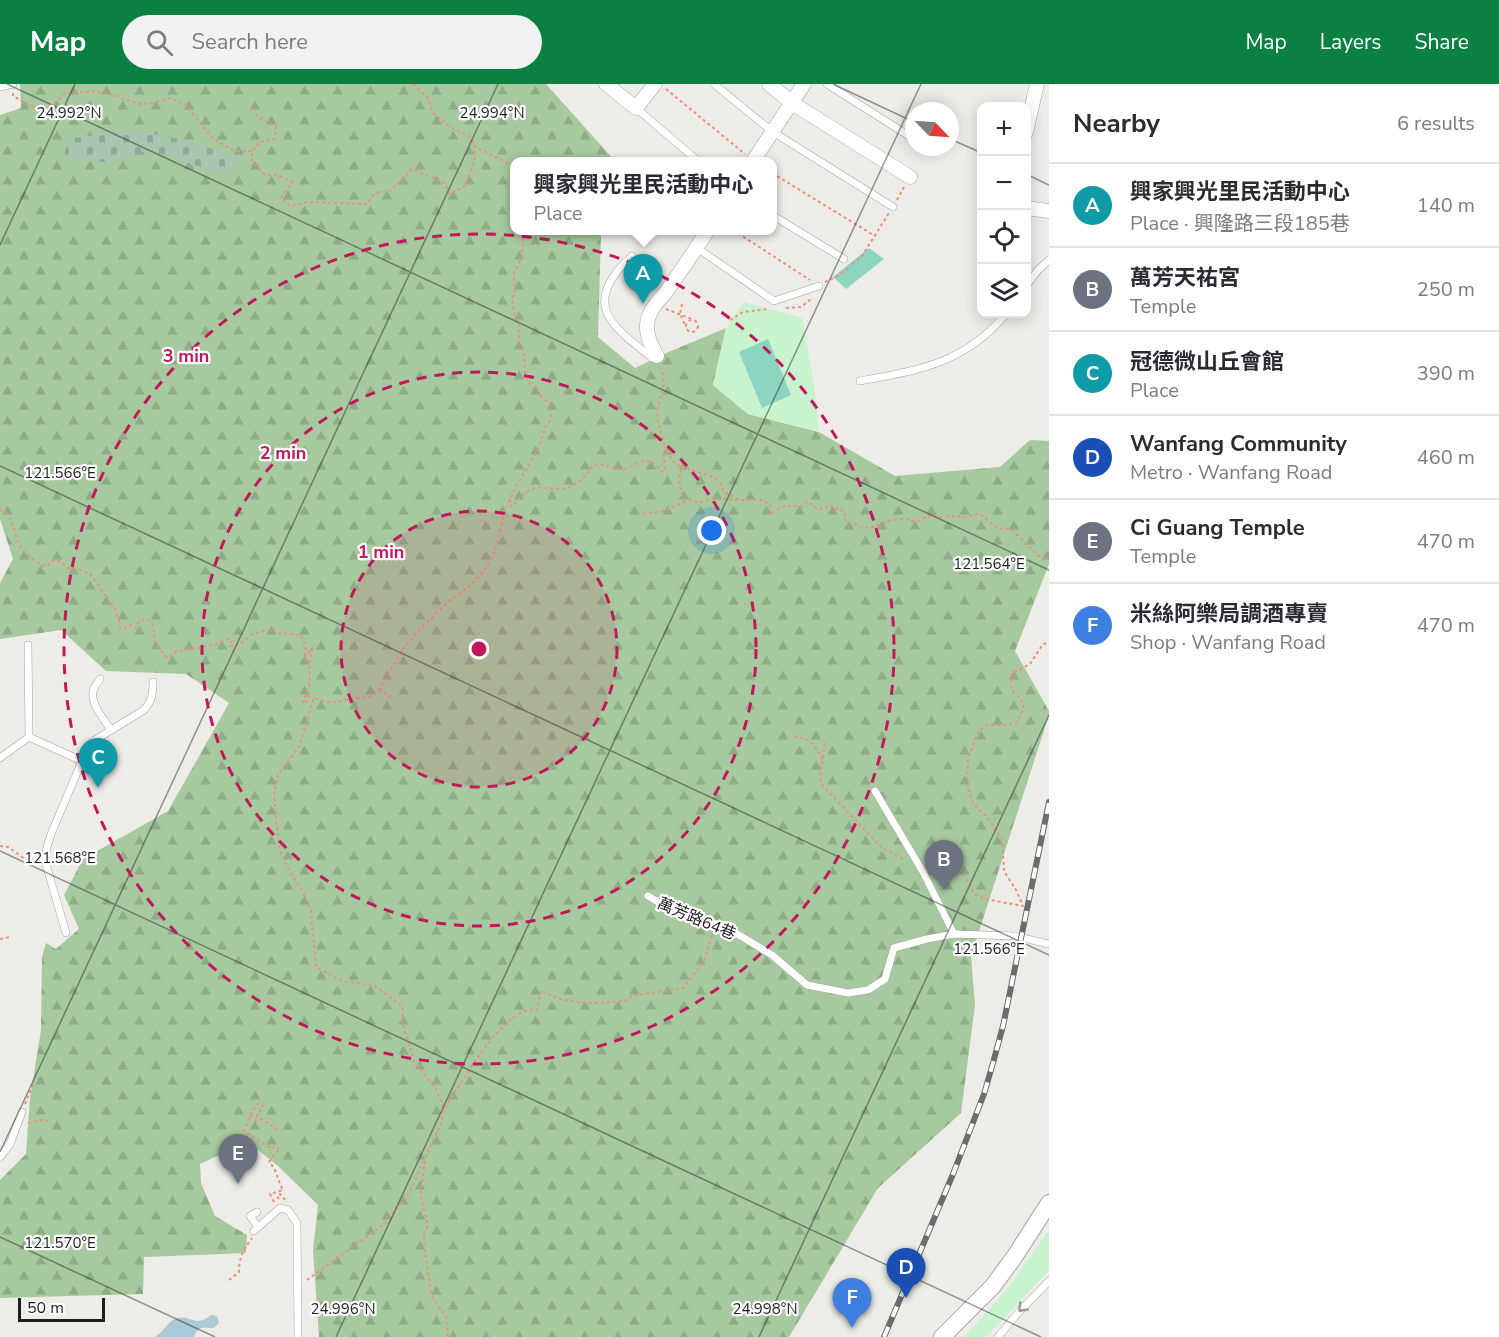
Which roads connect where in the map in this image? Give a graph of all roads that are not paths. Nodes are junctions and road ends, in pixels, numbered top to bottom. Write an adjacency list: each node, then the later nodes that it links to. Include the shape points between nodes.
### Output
1 (13, 84): 9 (lane)
2 (606, 84): 11 (street)
3 (655, 84): 11 (street)
4 (714, 84): 13 (lane)
5 (769, 84): 10 (street)
6 (804, 84): 10 (street)
7 (827, 84): 14 (lane)
8 (1037, 84): 12 (street)
9 (0, 87)
10 (792, 103): 13 (street); 17 (street)
11 (636, 108): 15 (lane)
12 (1031, 110)
13 (773, 132): 16 (street); 18 (lane)
14 (905, 133)
15 (692, 157)
16 (756, 157)
17 (910, 177)
18 (893, 207)
19 (1031, 209): 20 (street)
20 (1049, 211)
21 (777, 218): 25 (lane)
22 (705, 235): 23 (street)
23 (696, 248): 28 (lane, via 774,301); 30 (street, via 650,314 646,326)
24 (632, 256): 30 (lane, via 606,288 605,309 611,322 652,358)
25 (844, 259)
26 (1049, 260): 27 (lane)
27 (1031, 279)
28 (819, 285)
29 (1002, 318): 31 (lane, via 982,338 938,364)
30 (657, 356)
31 (860, 381)
32 (28, 645): 36 (lane)
33 (100, 679): 35 (lane, via 93,701)
34 (153, 682): 35 (lane, via 153,694 144,710)
35 (111, 730): 38 (lane, via 89,745)
36 (29, 737): 37 (lane); 38 (lane)
37 (0, 758)
38 (82, 761): 41 (lane, via 46,847 45,861)
39 (875, 791): 42 (lane)
40 (648, 896): 42 (lane, 萬芳路64巷, via 729,929 772,955 807,985 848,993 868,990 885,979 894,948)
41 (66, 933)
42 (954, 934): 43 (lane, 萬芳路64巷, via 1015,936)
43 (1049, 944)
44 (22, 1112): 45 (lane, via 10,1144)
45 (0, 1157)
46 (1049, 1203): 50 (street, via 993,1286)
47 (257, 1212): 49 (lane, via 250,1216 256,1229 280,1208 288,1210 297,1222)
48 (1049, 1281): 51 (lane, one-way to 51)
49 (298, 1337)
50 (942, 1337)
51 (998, 1337)

